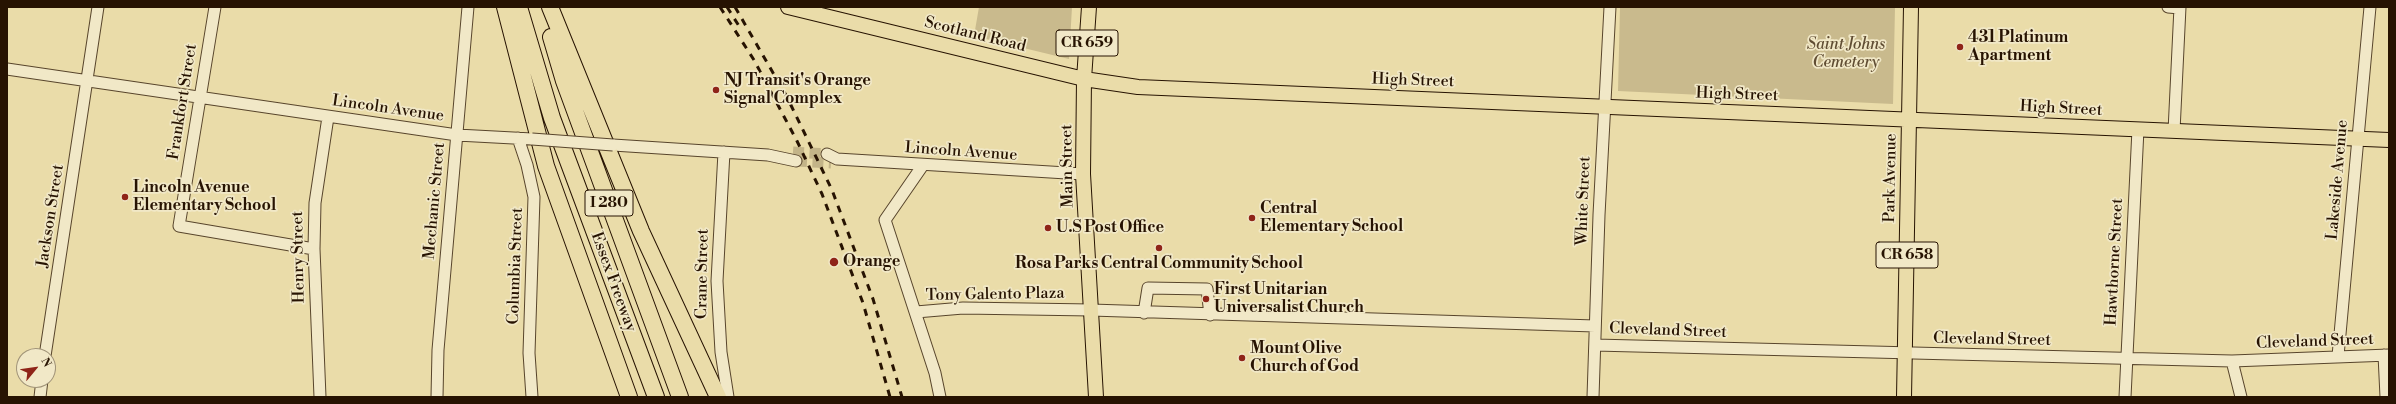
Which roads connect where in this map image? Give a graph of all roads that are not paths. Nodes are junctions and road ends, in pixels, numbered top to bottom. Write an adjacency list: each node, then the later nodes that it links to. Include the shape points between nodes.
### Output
1 (98, 7): 17 (street, Jackson Street)
2 (215, 7): 18 (street, Frankfort Street)
3 (468, 7): 24 (street, Mechanic Street)
4 (505, 7): 49 (highway, via 546,166)
5 (519, 7): 50 (highway, Essex Freeway / I 280, via 552,118)
6 (544, 7): 51 (highway, Essex Freeway / I 280, via 564,81)
7 (550, 7): 52 (highway, via 641,231)
8 (788, 7): 16 (main road, Scotland Road)
9 (1089, 7): 16 (main road, Main Street / CR 659)
10 (1610, 7): 19 (street, White Street)
11 (1911, 7): 21 (main road, Park Avenue / CR 658)
12 (2168, 7): 13 (street)
13 (2180, 7): 23 (street)
14 (2370, 7): 26 (street, Lakeside Avenue)
15 (7, 69): 17 (street, Lincoln Avenue)
16 (1084, 79): 19 (main road, High Street, via 1138,86); 32 (main road, Main Street)
17 (88, 81): 18 (street, Lincoln Avenue); 40 (street, Jackson Street)
18 (201, 98): 20 (street, Lincoln Avenue); 33 (street, Frankfort Street, via 179,226)
19 (1604, 106): 21 (main road, High Street); 38 (street, White Street)
20 (328, 117): 24 (street, Lincoln Avenue); 33 (street, Henry Street, via 314,203)
21 (1909, 119): 22 (main road, High Street); 41 (main road, Park Avenue / CR 658)
22 (2138, 129): 23 (main road, High Street); 44 (street, Hawthorne Street)
23 (2174, 131): 26 (main road, High Street)
24 (457, 135): 25 (street, Lincoln Avenue); 47 (street, Mechanic Street, via 438,350)
25 (518, 138): 28 (street, Lincoln Avenue, bridge); 48 (street, Columbia Street, via 534,197 529,354)
26 (2357, 139): 27 (main road, High Street); 43 (street, Lakeside Avenue)
27 (2389, 140)
28 (724, 152): 29 (street, Lincoln Avenue); 53 (street, Crane Street, via 717,281 721,352)
29 (794, 156)
30 (832, 159): 31 (street, Lincoln Avenue)
31 (923, 165): 32 (street, Lincoln Avenue); 35 (street, via 884,220)
32 (1083, 174): 34 (main road, Main Street)
33 (314, 249): 46 (street, Henry Street)
34 (1091, 310): 35 (street, Tony Galento Plaza, via 963,308); 36 (street, Cleveland Street); 55 (main road, Main Street)
35 (916, 312): 54 (street, Tony Galento Plaza)
36 (1144, 313): 37 (street, Cleveland Street); 37 (street, via 1148,288 1207,289)
37 (1210, 315): 38 (street, Cleveland Street)
38 (1595, 326): 39 (street, White Street)
39 (1594, 345): 41 (street, Cleveland Street); 56 (street, White Street)
40 (46, 348)
41 (1905, 354): 44 (street, Cleveland Street); 57 (main road, Park Avenue / CR 658)
42 (2387, 355): 43 (street, Cleveland Street); 60 (street)
43 (2338, 356): 45 (street, Cleveland Street)
44 (2126, 358): 45 (street, Cleveland Street); 58 (street, Hawthorne Street)
45 (2232, 362): 59 (street)
46 (320, 397)
47 (437, 397)
48 (532, 397)
49 (629, 397)
50 (656, 397)
51 (680, 397)
52 (718, 397)
53 (728, 397)
54 (940, 397)
55 (1096, 397)
56 (1593, 397)
57 (1904, 397)
58 (2125, 397)
59 (2241, 397)
60 (2386, 397)

